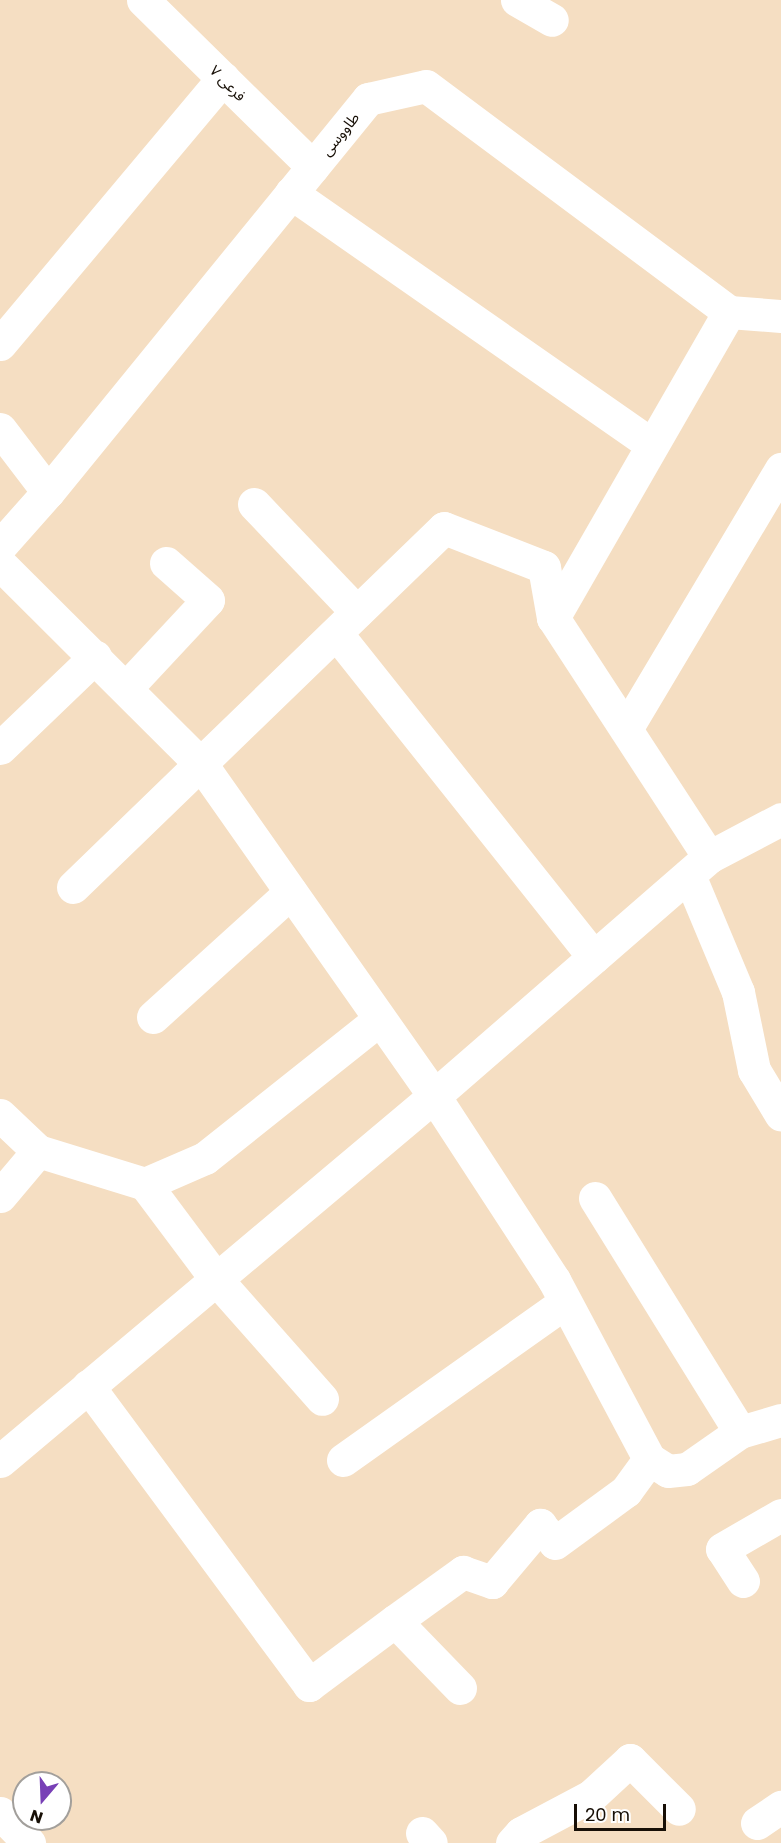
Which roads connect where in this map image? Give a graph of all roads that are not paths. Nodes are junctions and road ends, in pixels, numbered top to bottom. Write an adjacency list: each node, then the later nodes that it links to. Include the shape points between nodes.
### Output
1 (143, 0): 4 (street, فرعی ۷)
2 (517, 0): 3 (street)
3 (552, 20)
4 (223, 78): 5 (street, فرعی ۷); 9 (street)
5 (313, 167): 6 (street, طاووسی); 7 (street, طاووسی, via 368,99 426,86)
6 (291, 193): 11 (street); 13 (street, طاووسی)
7 (729, 312): 8 (street); 11 (street)
8 (781, 316)
9 (0, 344)
10 (0, 429): 13 (street)
11 (652, 445): 18 (street)
12 (781, 469): 22 (street)
13 (48, 492): 15 (street, طاووسی)
14 (254, 504): 19 (street)
15 (0, 546)
16 (166, 563): 21 (street, via 208,600)
17 (0, 564): 20 (street)
18 (553, 618): 19 (street, via 544,567 444,528); 22 (street)
19 (346, 622): 24 (street); 29 (street)
20 (95, 657): 21 (street); 23 (street)
21 (126, 688): 24 (street)
22 (626, 729): 26 (street)
23 (0, 748)
24 (201, 764): 27 (street); 28 (street)
25 (781, 819): 26 (street)
26 (699, 866): 29 (street); 34 (street, via 738,992 754,1070)
27 (73, 887)
28 (291, 892): 30 (street); 31 (street)
29 (594, 957): 32 (street)
30 (153, 1017)
31 (380, 1019): 32 (street); 36 (street, via 205,1158)
32 (434, 1096): 39 (street); 40 (street)
33 (0, 1115): 35 (street)
34 (781, 1115)
35 (38, 1151): 36 (street); 37 (street)
36 (145, 1184): 39 (street)
37 (0, 1196)
38 (596, 1197): 44 (street)
39 (216, 1279): 41 (street); 42 (street)
40 (565, 1302): 45 (street); 46 (street)
41 (88, 1386): 47 (street); 50 (street, via 309,1685)
42 (322, 1399)
43 (781, 1420): 44 (street)
44 (740, 1432): 45 (street, via 687,1469 668,1471)
45 (649, 1459): 50 (street, via 626,1491 555,1543 540,1525 492,1582 463,1572)
46 (343, 1460)
47 (0, 1461)
48 (781, 1515): 49 (street, via 722,1549)
49 (743, 1581)
50 (395, 1621): 51 (street)
51 (460, 1688)
52 (679, 1809): 55 (street, via 630,1760 591,1796 521,1833)
53 (0, 1813): 54 (street)
54 (29, 1843)
55 (512, 1843)

